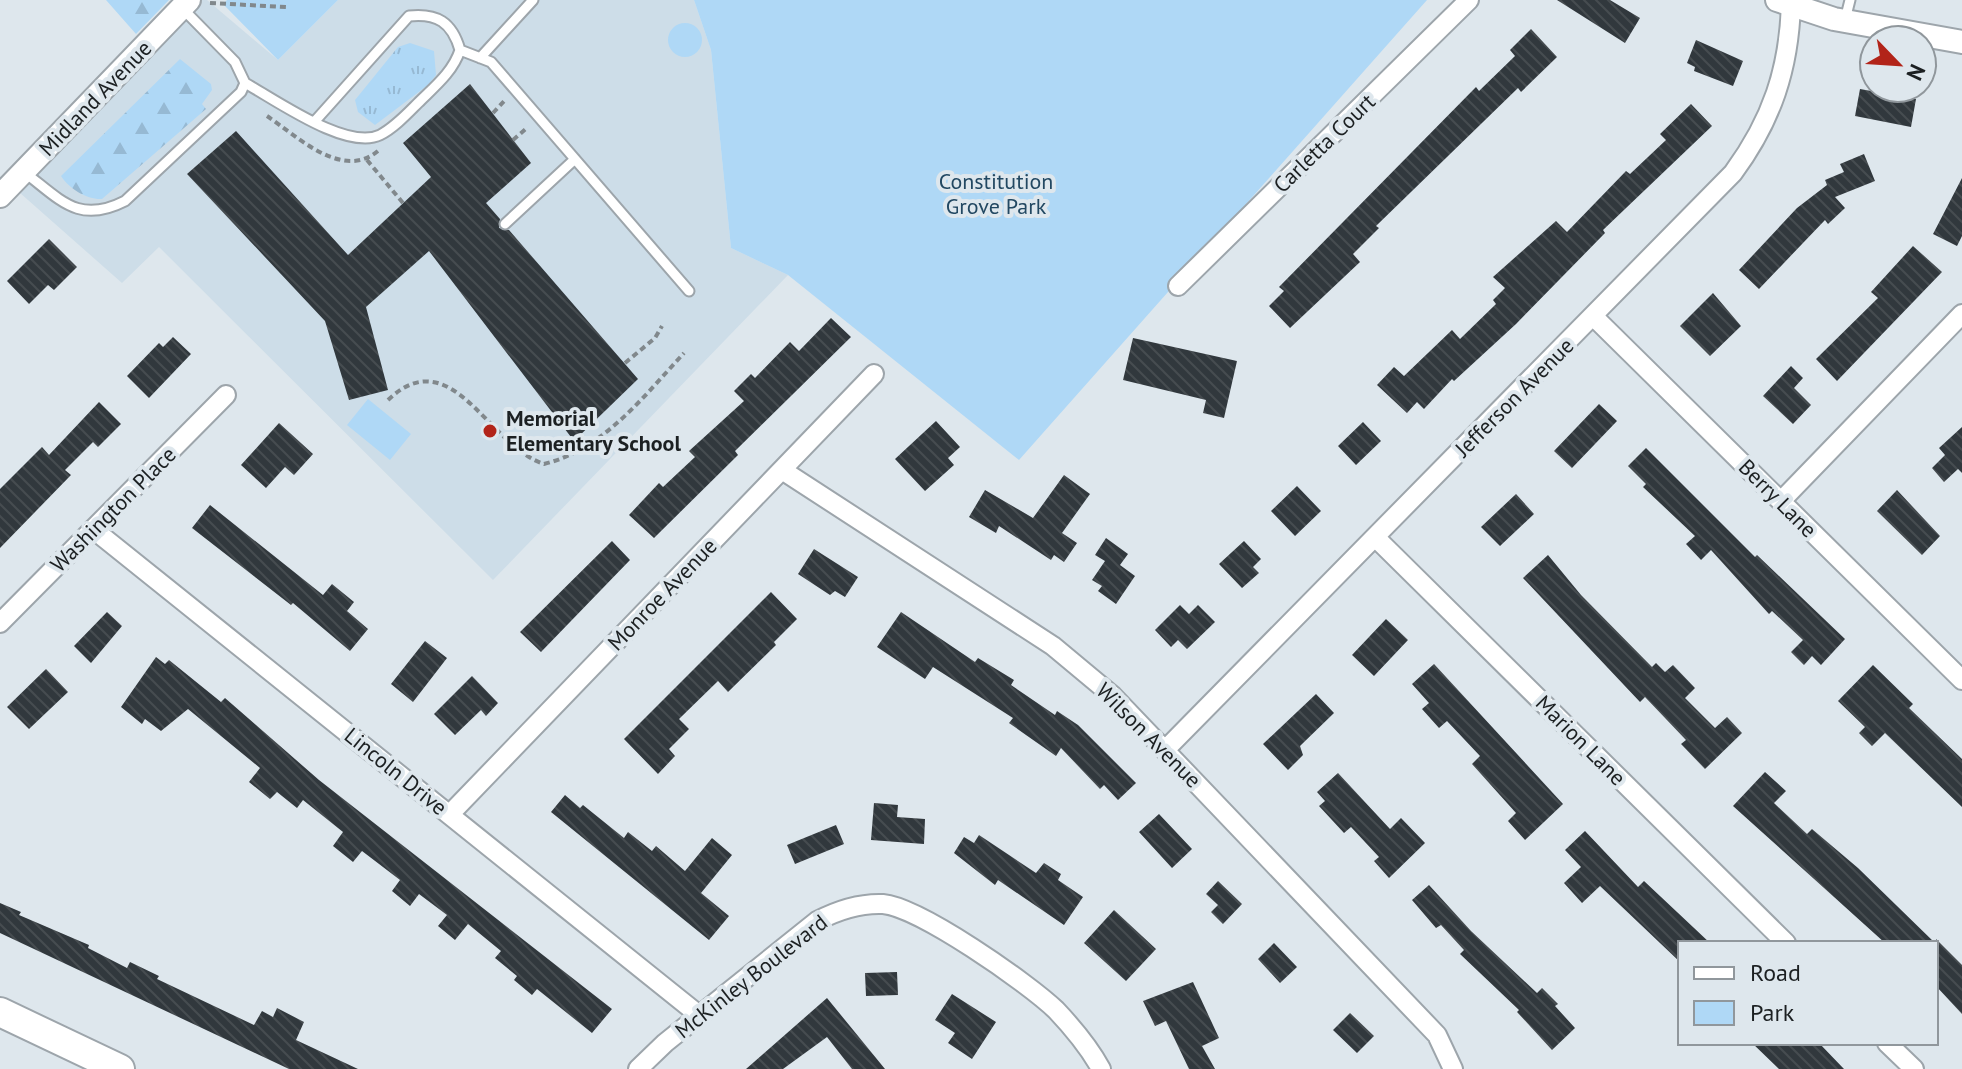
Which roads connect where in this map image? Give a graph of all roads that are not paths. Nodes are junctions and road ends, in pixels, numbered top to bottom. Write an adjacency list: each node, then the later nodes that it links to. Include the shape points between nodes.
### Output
1 (533, 0): 8 (lane)
2 (1469, 0): 15 (street, Carletta Court)
3 (1784, 2): 5 (street); 18 (street, Jefferson Avenue, via 1790,45 1783,78 1754,145)
4 (186, 3): 9 (lane, via 235,62); 12 (street, Midland Avenue)
5 (1847, 11): 6 (street)
6 (1962, 42)
7 (460, 50): 8 (lane); 10 (lane, via 450,71 381,134 365,139); 10 (lane, via 441,19 409,16)
8 (480, 58): 11 (lane, via 491,62)
9 (245, 83): 10 (lane); 12 (lane, via 112,208 93,214 67,205)
10 (315, 121)
11 (575, 159): 14 (lane); 16 (lane)
12 (24, 172): 13 (street, Midland Avenue)
13 (0, 196)
14 (505, 224)
15 (1178, 286)
16 (689, 291)
17 (1962, 314): 22 (street)
18 (1593, 316): 22 (street, Berry Lane); 24 (street, Jefferson Avenue)
19 (874, 374): 21 (street, Monroe Avenue)
20 (226, 395): 23 (street, Washington Place)
21 (782, 470): 27 (street, Wilson Avenue, via 1053,646 1113,696); 28 (street, Monroe Avenue)
22 (1781, 501): 26 (street, Berry Lane)
23 (93, 529): 25 (street, Washington Place); 28 (street, Lincoln Drive)
24 (1375, 537): 27 (street, Jefferson Avenue); 29 (street, Marion Lane)
25 (0, 623)
26 (1962, 680)
27 (1165, 750): 36 (street, Wilson Avenue, via 1437,1035)
28 (450, 814): 31 (street, Lincoln Drive)
29 (1784, 941)
30 (0, 1012): 33 (main road)
31 (699, 1015): 34 (street, McKinley Boulevard); 35 (street, McKinley Boulevard, via 817,921 837,911 884,904 929,919 1052,1007)
32 (1889, 1045): 37 (street)
33 (120, 1069)
34 (638, 1069)
35 (1101, 1069)
36 (1453, 1069)
37 (1914, 1069)

